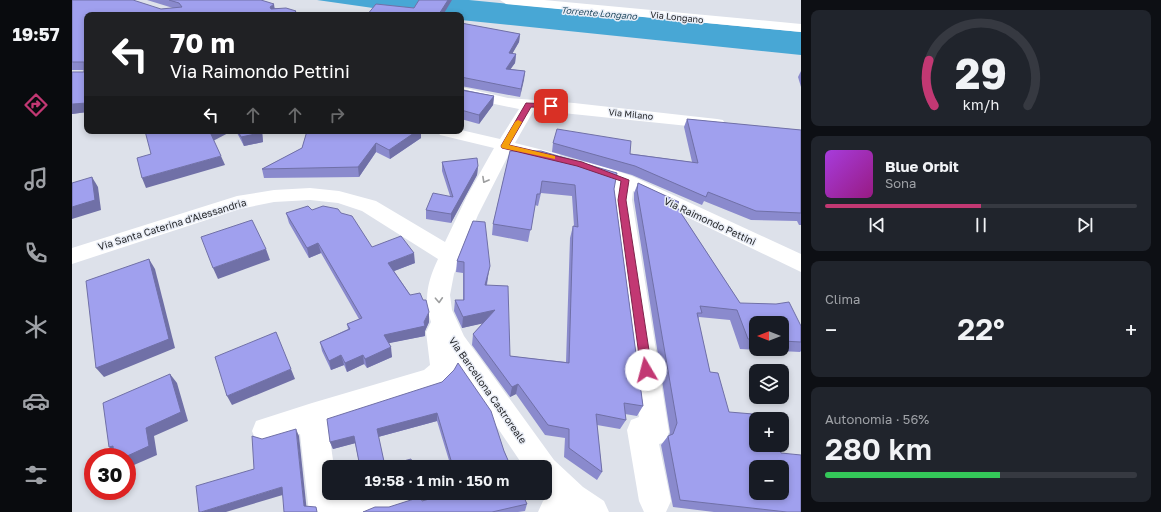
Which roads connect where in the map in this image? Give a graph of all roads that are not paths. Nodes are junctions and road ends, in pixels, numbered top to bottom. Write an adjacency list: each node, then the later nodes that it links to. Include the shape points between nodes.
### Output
1 (506, 0): 2 (street, Via Longano)
2 (801, 28)
3 (464, 93): 4 (street, Via Milano)
4 (529, 105): 5 (street, Via Milano); 7 (street, Via Barcellona Castroreale)
5 (731, 125)
6 (458, 134): 7 (street)
7 (504, 146): 8 (street, Via Raimondo Pettini, via 580,164); 10 (street, Via Barcellona Castroreale, one-way to 10, via 462,224)
8 (625, 180): 11 (street, Via Raimondo Pettini); 18 (street, via 622,200 655,432 641,430)
9 (72, 256): 10 (street, Via Santa Caterina d'Alessandria, via 236,203 274,196 310,194 339,197 369,206)
10 (450, 256): 12 (street, Via Barcellona Castroreale, one-way to 12, via 438,287)
11 (801, 264)
12 (444, 323): 13 (street, via 438,332 444,369 432,380); 15 (street, Via Barcellona Castroreale, via 455,344)
13 (312, 416): 14 (street); 20 (street)
14 (266, 431)
15 (537, 460)
16 (552, 480): 19 (street)
17 (376, 500): 21 (street)
18 (655, 501)
19 (573, 507)
20 (325, 512)
21 (329, 512)

